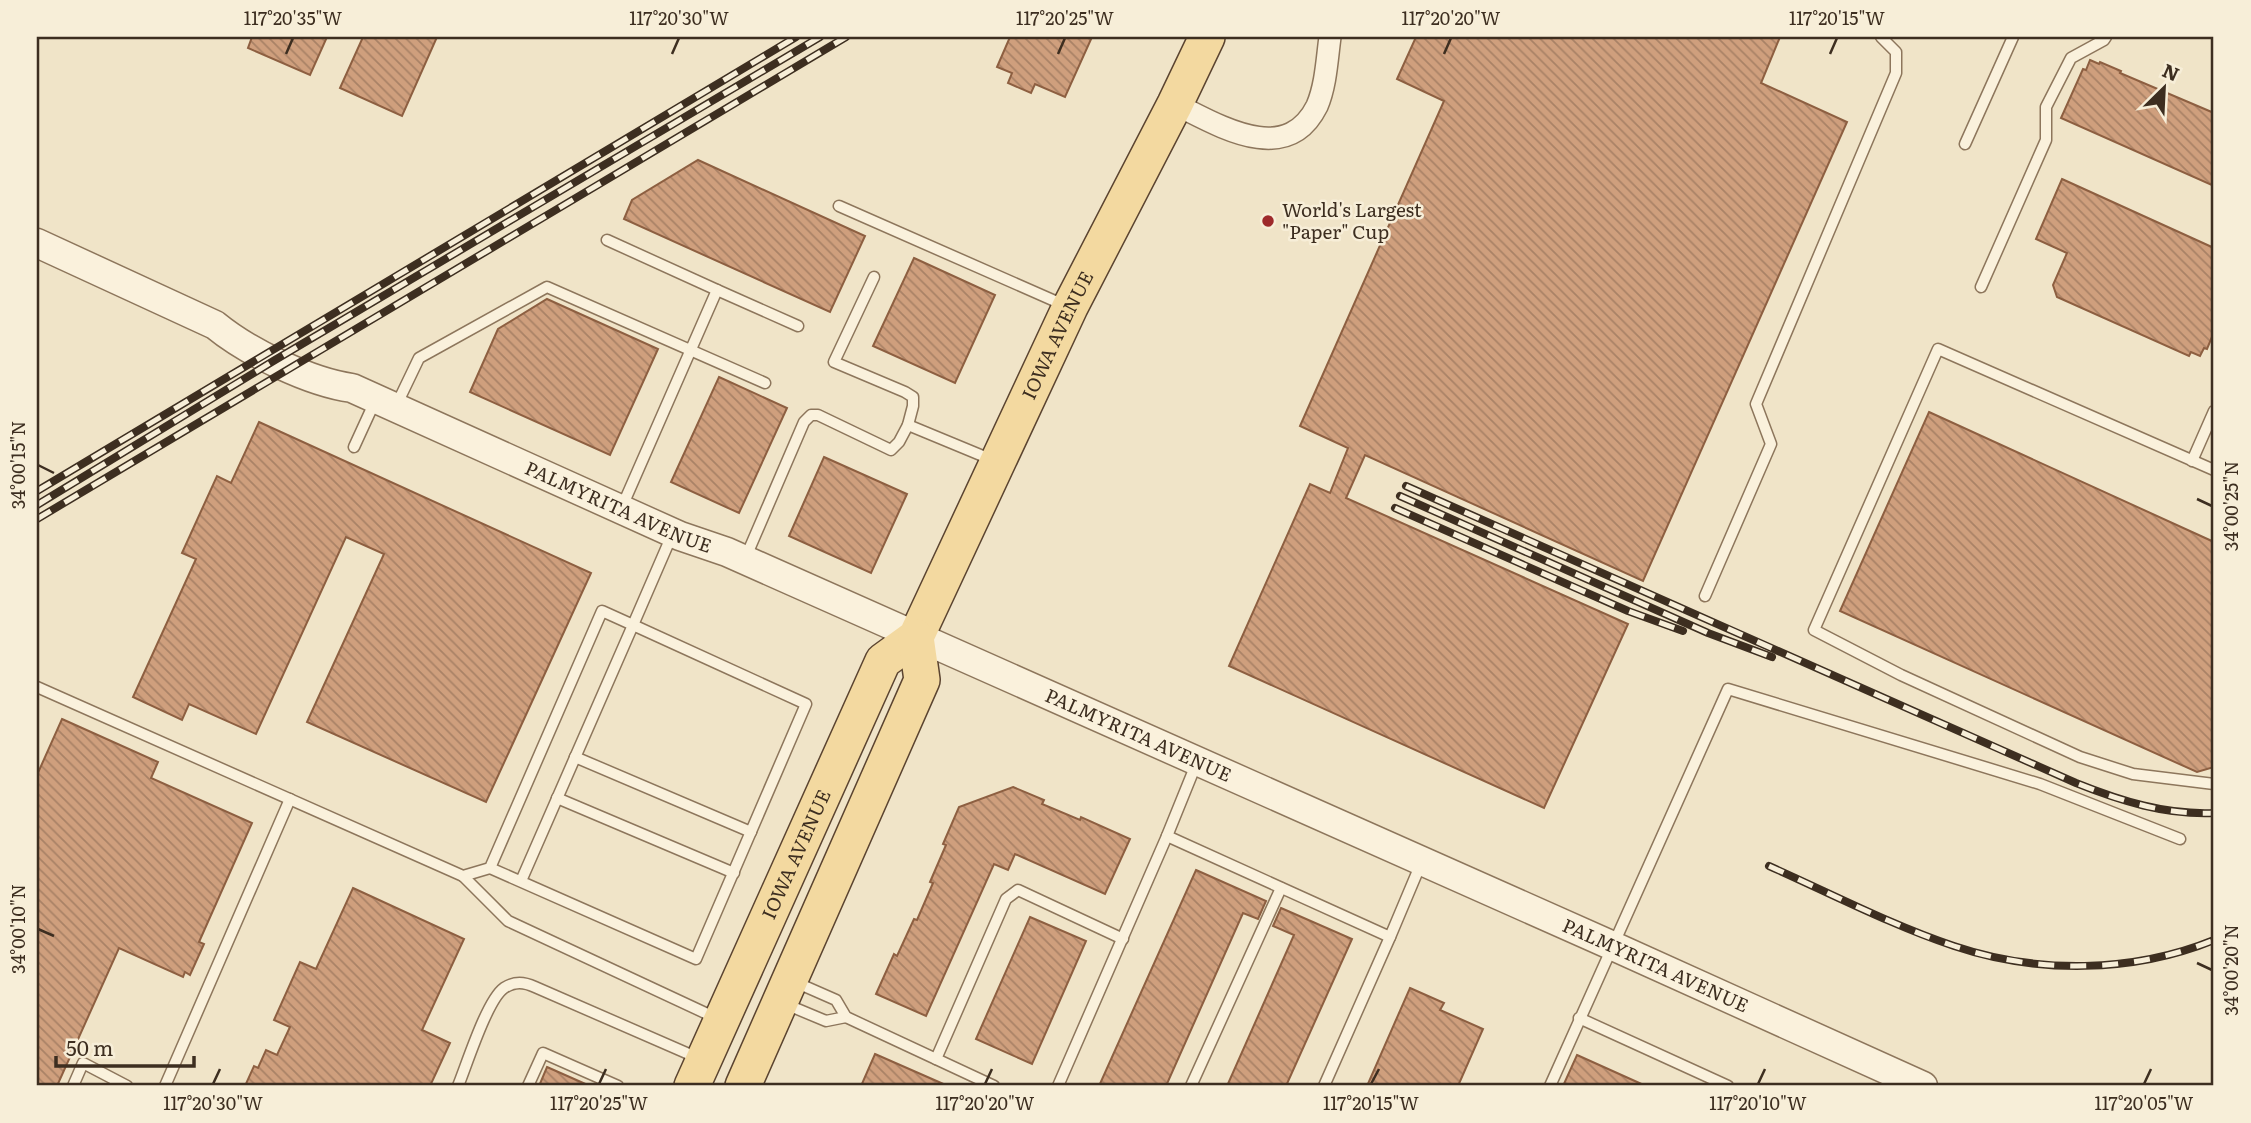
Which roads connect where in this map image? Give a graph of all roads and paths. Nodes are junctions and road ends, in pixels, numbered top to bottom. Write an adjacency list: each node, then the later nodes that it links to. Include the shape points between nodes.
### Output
1 (1207, 37): 6 (main road, IOWA AVENUE)
2 (1330, 37): 6 (street, via 1317,106 1300,128 1289,133 1248,138)
3 (1881, 37): 28 (lane, via 1896,52 1896,73 1756,404 1771,444)
4 (2013, 37): 7 (lane)
5 (2106, 37): 12 (lane, via 2071,58 2046,107 2046,140)
6 (1175, 104): 14 (main road, IOWA AVENUE)
7 (1965, 144)
8 (839, 206): 14 (lane)
9 (607, 240): 13 (lane)
10 (37, 243): 18 (street, PALMYRITA AVENUE, via 215,325 263,355 328,384)
11 (874, 277): 20 (lane, via 834,362 912,397)
12 (1981, 287)
13 (717, 290): 15 (lane); 16 (lane)
14 (1070, 307): 23 (main road, IOWA AVENUE)
15 (798, 326)
16 (691, 350): 17 (lane); 18 (lane, via 547,287 419,358); 25 (lane)
17 (765, 383)
18 (374, 398): 21 (lane); 25 (street, PALMYRITA AVENUE)
19 (2214, 411): 22 (lane)
20 (908, 425): 23 (lane); 27 (lane, via 891,450 811,415)
21 (354, 447)
22 (2192, 461): 24 (lane); 34 (lane, via 1938,349 1814,630 2080,757 2133,774)
23 (998, 462): 30 (main road, IOWA AVENUE)
24 (2214, 470)
25 (621, 509): 26 (street, PALMYRITA AVENUE)
26 (673, 533): 27 (street, PALMYRITA AVENUE); 29 (lane)
27 (744, 560): 30 (street, PALMYRITA AVENUE)
28 (1705, 596)
29 (633, 625): 32 (lane); 37 (lane, via 806,704); 41 (lane, via 602,611)
30 (916, 637): 33 (street, PALMYRITA AVENUE); 49 (main road, via 922,680); 52 (main road, IOWA AVENUE, via 883,661)
31 (37, 687): 36 (lane)
32 (575, 757): 35 (lane); 37 (lane)
33 (1197, 762): 38 (lane); 40 (street, PALMYRITA AVENUE)
34 (2214, 784)
35 (557, 798): 42 (lane); 44 (lane)
36 (290, 799): 43 (lane); 58 (lane)
37 (751, 832): 42 (lane)
38 (1167, 836): 45 (lane); 47 (lane)
39 (2180, 839): 48 (lane, via 2040,784 1728,689)
40 (1422, 861): 46 (lane); 48 (street, PALMYRITA AVENUE)
41 (490, 868): 43 (lane); 44 (lane)
42 (734, 873): 44 (lane, via 696,959)
43 (463, 876): 52 (lane, via 508,922)
44 (521, 881)
45 (1281, 888): 46 (lane); 65 (lane)
46 (1390, 937): 66 (lane)
47 (1123, 939): 53 (lane, via 1018,890 1006,899); 64 (lane)
48 (1613, 946): 51 (lane); 55 (street, PALMYRITA AVENUE)
49 (785, 991): 50 (lane, via 826,1021); 50 (lane, via 836,1000); 62 (main road)
50 (846, 1017): 53 (lane)
51 (1579, 1018): 67 (lane); 68 (lane)
52 (721, 1021): 54 (main road, IOWA AVENUE)
53 (936, 1059): 63 (lane)
54 (698, 1073): 59 (lane, via 524,982 500,991)
55 (1910, 1083)
56 (72, 1086): 57 (lane, via 83,1063)
57 (127, 1086)
58 (165, 1086)
59 (458, 1086)
60 (528, 1086): 61 (lane, via 543,1053)
61 (618, 1086)
62 (743, 1086)
63 (994, 1086)
64 (1058, 1086)
65 (1191, 1086)
66 (1324, 1086)
67 (1550, 1086)
68 (1728, 1086)

